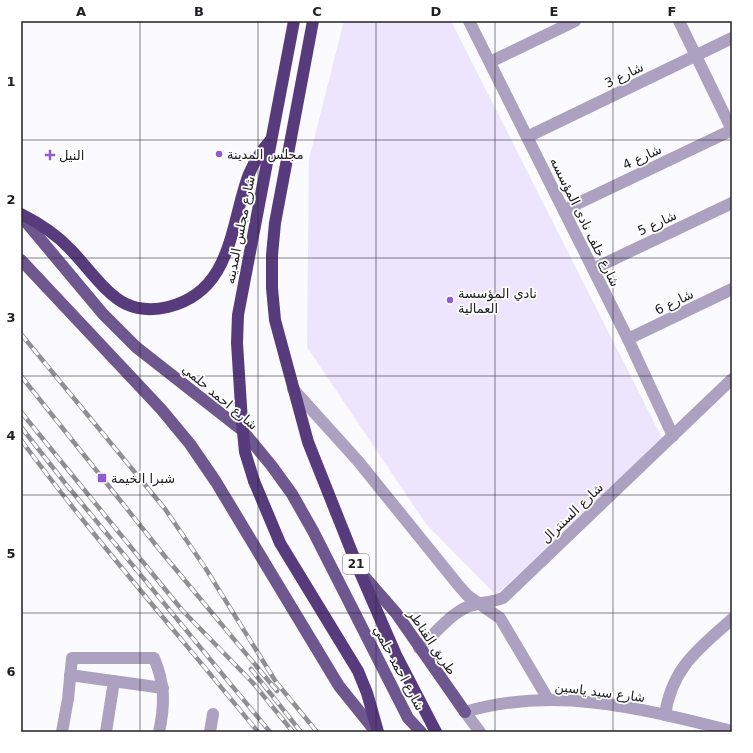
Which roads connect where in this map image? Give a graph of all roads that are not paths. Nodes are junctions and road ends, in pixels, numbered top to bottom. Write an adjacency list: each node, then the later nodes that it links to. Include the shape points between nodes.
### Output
1 (294, 21): 11 (highway, شارع مجلس المدينه)
2 (313, 21): 20 (highway, via 275,223 272,255 275,320)
3 (469, 21): 8 (street, شارع خلف نادى المؤسسه)
4 (575, 21): 8 (street)
5 (679, 21): 7 (street)
6 (732, 38): 7 (street, شارع 3)
7 (696, 55): 9 (street); 10 (street, شارع 3)
8 (490, 62): 10 (street, شارع خلف نادى المؤسسه)
9 (732, 130): 13 (street, شارع 4)
10 (527, 137): 13 (street, شارع خلف نادى المؤسسه)
11 (271, 140): 14 (highway, via 258,156 249,174 226,255 218,271 207,285 176,305 143,309 126,304 113,295 58,237); 38 (highway, شارع مجلس المدينه, bridge, via 238,315 237,343 245,452 254,481 280,543 358,671 368,693)
12 (732, 203): 16 (street, شارع 5)
13 (564, 210): 16 (street, شارع خلف نادى المؤسسه)
14 (21, 215): 39 (main road, شارع احمد حلمي, via 103,314 136,347 242,430 271,465 292,494 313,531 408,718)
15 (21, 260): 38 (main road, via 161,409 190,444 216,482 339,686)
16 (593, 269): 18 (street, شارع خلف نادى المؤسسه)
17 (732, 289): 18 (street, شارع 6)
18 (628, 339): 21 (street, شارع خلف نادى المؤسسه)
19 (732, 378): 21 (street, شارع السنترال)
20 (293, 389): 22 (highway, 21, via 308,442); 23 (street, via 358,461 459,586)
21 (673, 436): 23 (street, شارع السنترال, via 503,598 492,603)
22 (359, 570): 25 (main road, طريق القناطر, via 396,613); 40 (highway, 21, via 396,655)
23 (478, 604): 25 (street, شارع السنترال, via 458,612); 29 (street, via 500,618)
24 (731, 624): 32 (street, via 691,656 680,669 672,684)
25 (419, 648): 30 (main road, طريق القناطر)
26 (70, 675): 27 (street); 28 (street, via 72,658 154,658); 34 (street)
27 (114, 681): 28 (street); 35 (street)
28 (163, 688): 36 (street, via 164,708)
29 (548, 699): 30 (street, شارع سيد ياسين, via 498,703); 32 (street, شارع سيد ياسين, via 588,701)
30 (464, 712): 41 (street, طريق القناطر)
31 (213, 714): 37 (street)
32 (665, 715): 33 (street, شارع سيد ياسين)
33 (732, 731)
34 (62, 732)
35 (106, 732)
36 (160, 732)
37 (210, 732)
38 (377, 732)
39 (421, 732)
40 (436, 732)
41 (480, 732)

